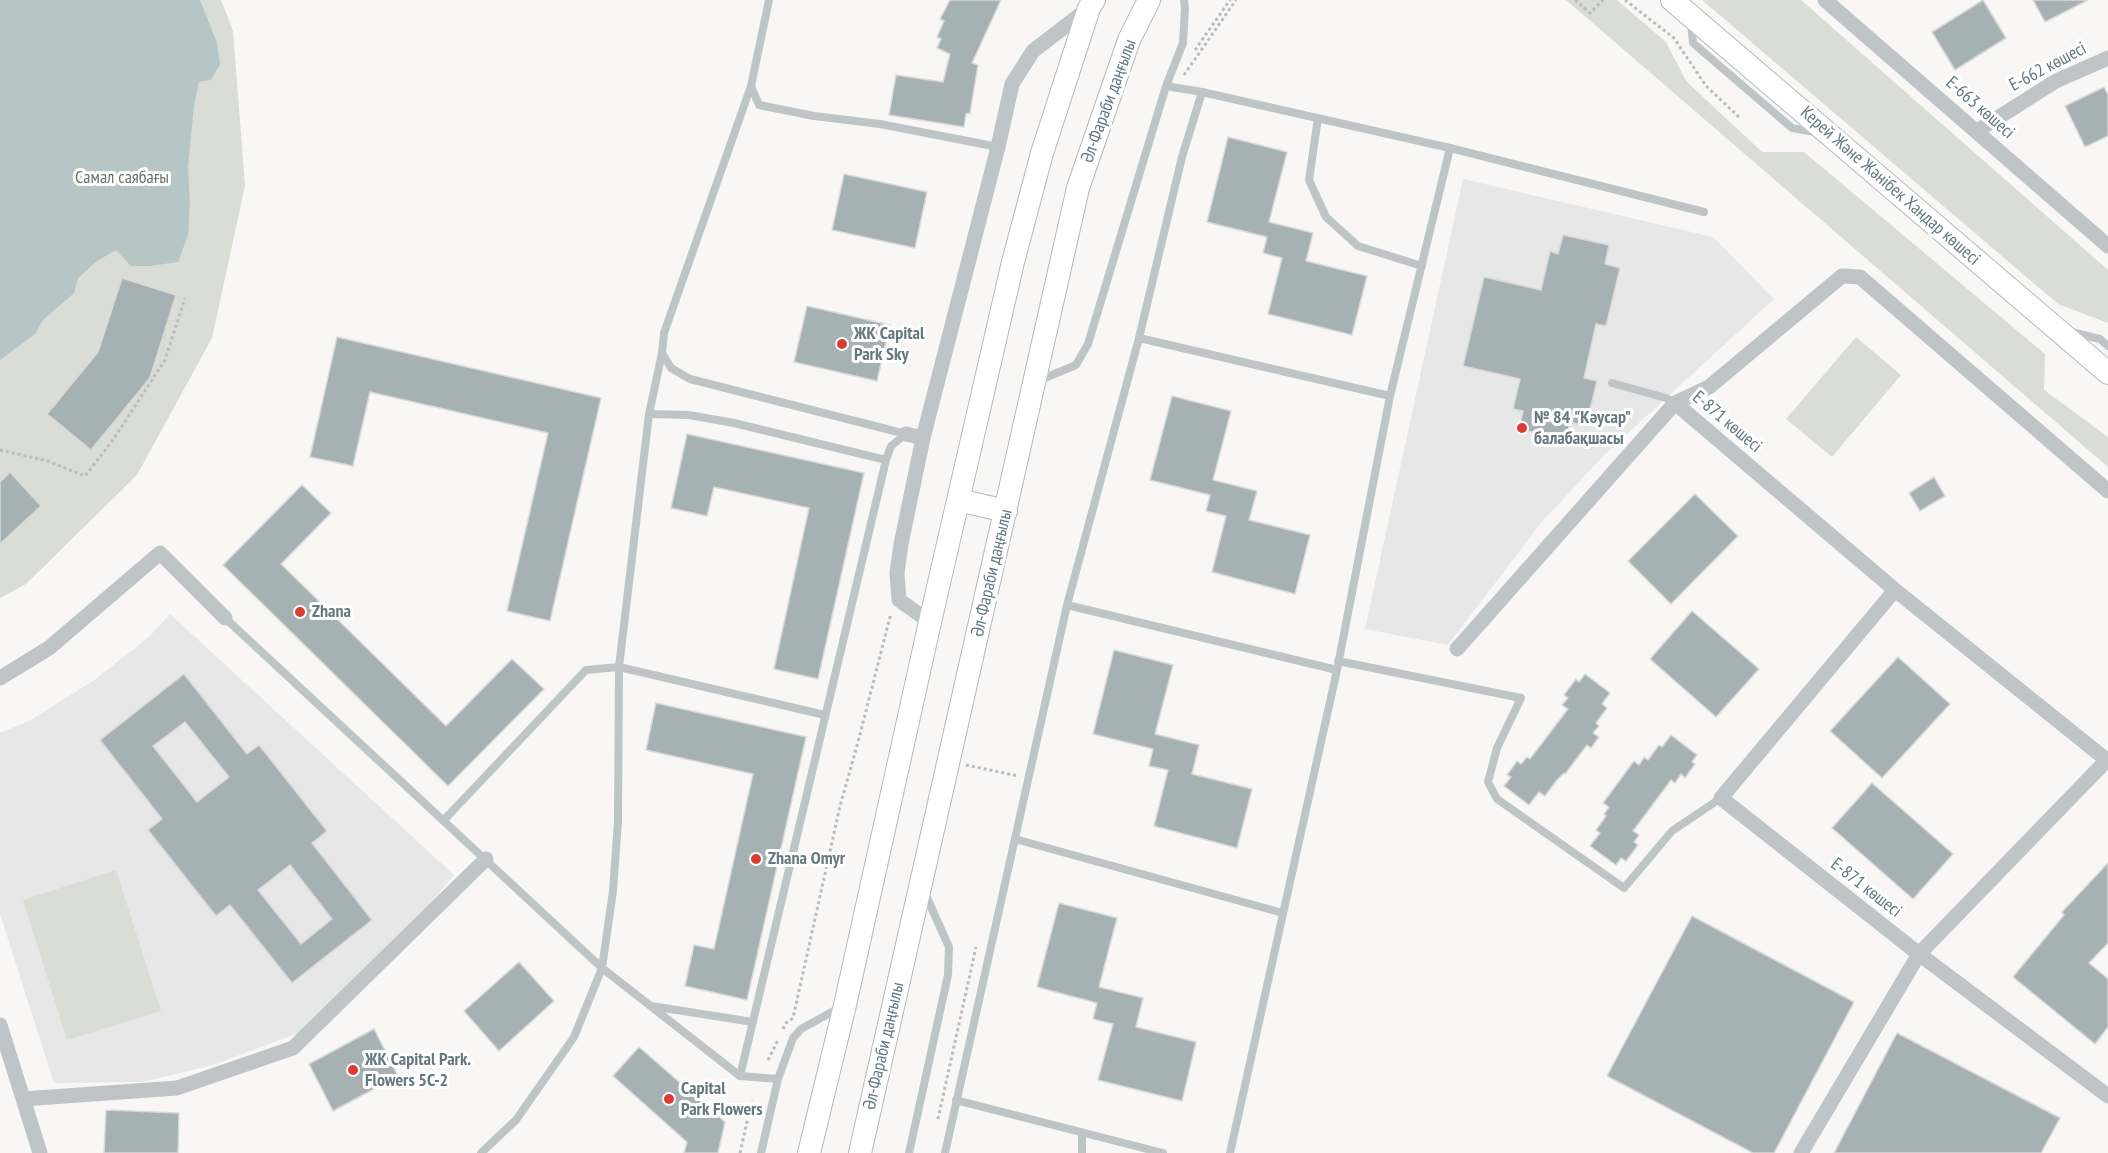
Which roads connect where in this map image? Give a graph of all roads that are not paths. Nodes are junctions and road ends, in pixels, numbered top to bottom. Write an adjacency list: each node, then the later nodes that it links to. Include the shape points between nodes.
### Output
1 (769, 0): 9 (lane)
2 (1149, 0): 23 (main road, Әл-Фараби даңғылы, via 1130,40 1078,188)
3 (1184, 0): 8 (lane, via 1183,43)
4 (1672, 0): 18 (main road, Керей Және Жәнібек Хандар көшесі)
5 (1824, 0): 12 (street, Е-663 көшесі)
6 (1092, 4): 13 (street, via 1033,51 1012,84); 32 (main road, via 1036,175)
7 (2108, 58): 12 (street, Е-662 көшесі, via 2056,81)
8 (1169, 85): 10 (lane); 23 (lane, via 1088,344 1076,365)
9 (751, 86): 13 (lane, via 759,105 779,110 880,124); 21 (lane, via 664,333)
10 (1202, 92): 11 (lane); 19 (lane, via 1182,157)
11 (1318, 118): 14 (lane); 17 (lane, via 1309,180 1326,217 1358,246)
12 (1977, 131): 16 (street, Е-663 көшесі)
13 (998, 147): 29 (street)
14 (1450, 148): 15 (lane); 17 (lane)
15 (1704, 212)
16 (2108, 246)
17 (1422, 266): 25 (lane)
18 (2056, 328): 20 (lane, via 2100,339); 22 (main road, Керей Және Жәнібек Хандар көшесі)
19 (1139, 338): 25 (lane); 35 (lane)
20 (2108, 346)
21 (662, 353): 27 (lane); 28 (lane, via 671,368 690,378)
22 (2108, 373)
23 (1035, 382): 33 (main road, Әл-Фараби даңғылы)
24 (1612, 383): 26 (lane)
25 (1390, 396): 39 (lane)
26 (1675, 403): 31 (street, via 1709,387 1842,276 1860,277); 34 (street, Е-871 көшесі); 38 (street, Е-871 көшесі)
27 (648, 414): 30 (lane, via 689,415 734,423); 40 (lane)
28 (906, 434): 29 (street); 30 (lane, via 891,446)
29 (924, 438): 37 (street, via 897,573 899,600)
30 (886, 460): 43 (lane)
31 (2108, 491)
32 (958, 501): 33 (main road); 37 (main road)
33 (1006, 511): 49 (main road, Әл-Фараби даңғылы)
34 (1895, 590): 44 (street, Е-871 көшесі); 45 (street)
35 (1067, 605): 41 (lane); 47 (lane)
36 (225, 618): 42 (street, via 160,553 50,648); 46 (lane)
37 (930, 622): 54 (main road)
38 (1457, 649)
39 (1338, 661): 41 (lane); 45 (lane, via 1521,698 1497,748 1488,782 1497,799 1624,888 1672,831)
40 (619, 667): 43 (lane); 46 (lane, via 586,670); 52 (lane, via 618,821)
41 (1338, 670): 50 (lane)
42 (0, 678)
43 (825, 715): 55 (lane)
44 (2108, 760): 51 (street, Е-871 көшесі)
45 (1720, 798): 51 (street, Е-871 көшесі)
46 (444, 820): 48 (lane)
47 (1015, 839): 50 (lane); 61 (lane)
48 (486, 860): 52 (lane); 60 (street, via 293,1048 177,1088)
49 (921, 885): 67 (main road, Әл-Фараби даңғылы); 68 (lane, via 949,947 948,975)
50 (1283, 913): 72 (lane)
51 (1918, 954): 59 (street, Е-871 көшесі); 73 (street)
52 (602, 968): 53 (lane); 64 (lane, via 574,1037 516,1120)
53 (650, 1005): 55 (lane); 57 (lane)
54 (845, 1005): 58 (lane, via 801,1029 793,1038); 66 (main road)
55 (753, 1022): 57 (lane)
56 (0, 1025): 60 (street)
57 (740, 1076): 58 (lane)
58 (778, 1079): 65 (lane)
59 (2108, 1096)
60 (22, 1099): 63 (street)
61 (956, 1100): 62 (lane); 69 (lane)
62 (1082, 1133): 70 (lane); 71 (lane)
63 (40, 1153)
64 (481, 1153)
65 (761, 1153)
66 (809, 1153)
67 (860, 1153)
68 (909, 1153)
69 (945, 1153)
70 (1082, 1153)
71 (1162, 1153)
72 (1230, 1153)
73 (1801, 1153)

